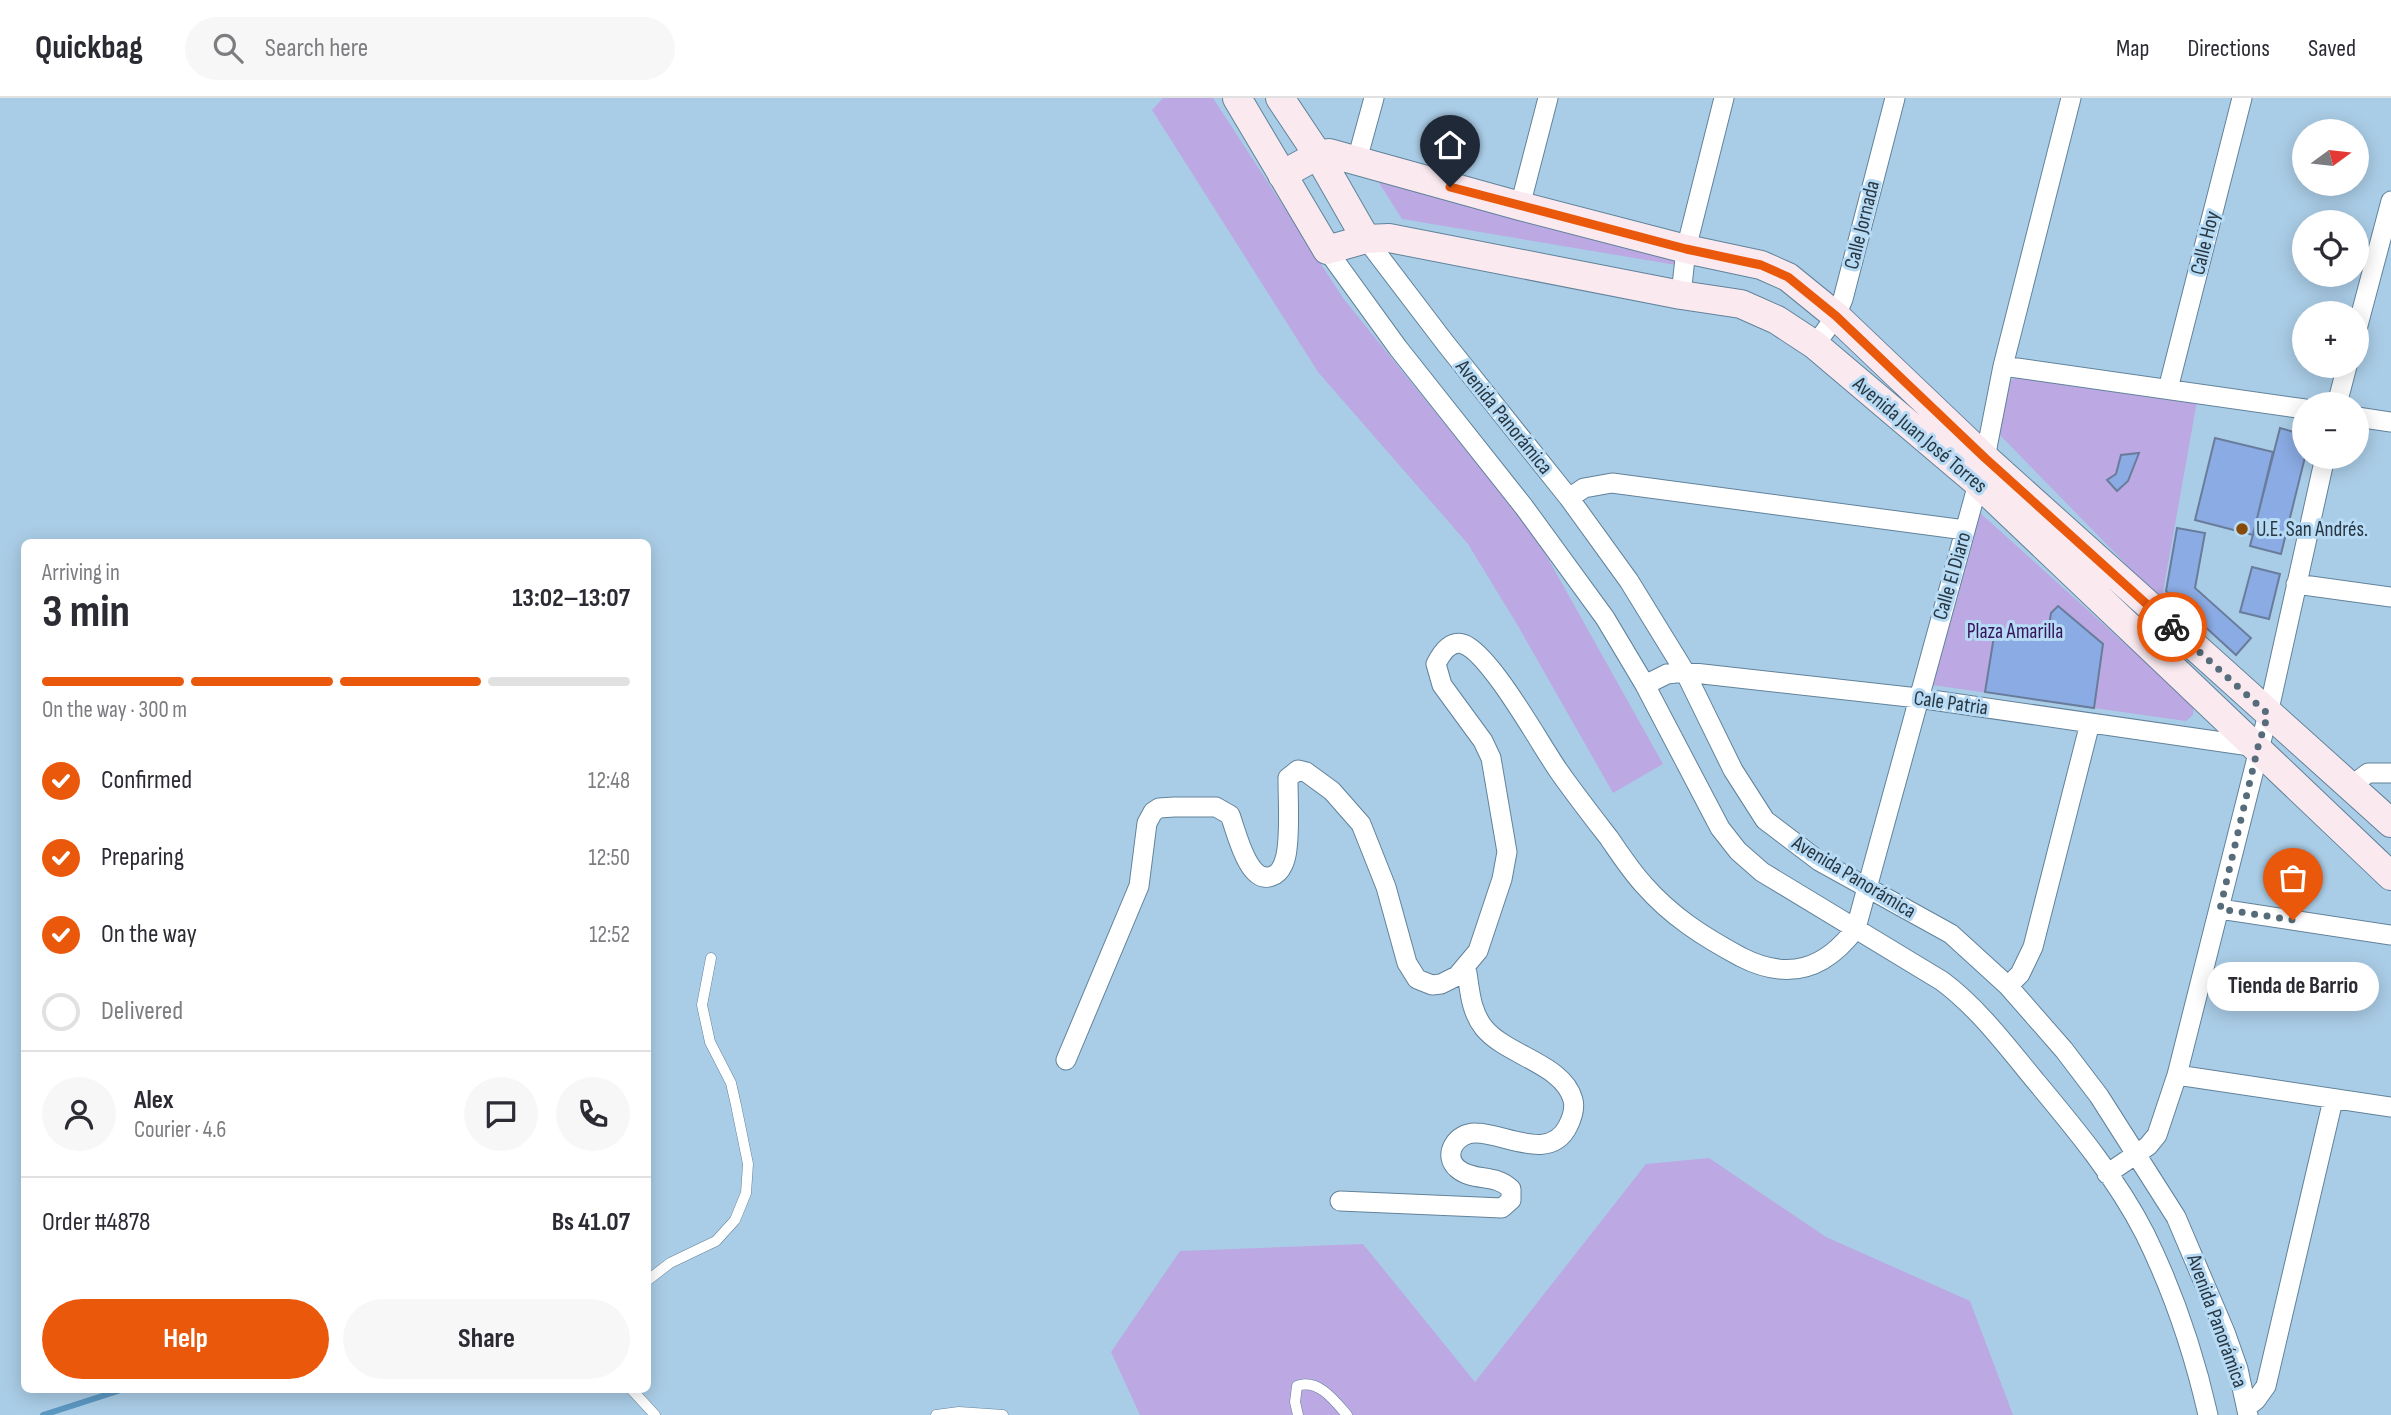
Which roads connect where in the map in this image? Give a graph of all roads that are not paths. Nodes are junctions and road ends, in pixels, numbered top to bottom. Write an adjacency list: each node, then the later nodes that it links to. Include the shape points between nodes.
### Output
1 (1237, 98): 11 (street)
2 (1280, 98): 9 (street)
3 (1374, 98): 10 (street)
4 (1548, 98): 13 (street)
5 (1724, 98): 15 (street)
6 (1895, 98): 19 (street, Calle Jornada)
7 (2071, 98): 21 (street, Calle El Diaro)
8 (2242, 98): 22 (street, Calle Hoy)
9 (1318, 155): 10 (street, Avenida Juan José Torres); 11 (street); 14 (street)
10 (1357, 160): 13 (street, Avenida Juan José Torres)
11 (1282, 175): 16 (street)
12 (2391, 201): 18 (street)
13 (1520, 206): 15 (street, Avenida Juan José Torres)
14 (1366, 239): 16 (street, Avenida Juan José Torres); 17 (street, Avenida Juan José Torres, via 1389,239); 28 (street, Avenida Panorámica)
15 (1686, 249): 17 (street); 19 (street, Avenida Juan José Torres, via 1761,265 1788,277)
16 (1327, 250): 33 (street, Avenida Panorámica, via 1524,507 1605,618)
17 (1681, 295): 20 (street, Avenida Juan José Torres, via 1760,310)
18 (2364, 301)
19 (1836, 316): 20 (street, Calle Jornada); 27 (street, Avenida Juan José Torres)
20 (1815, 345): 27 (street, Avenida Juan José Torres)
21 (2003, 366): 22 (street); 27 (street, Calle El Diaro)
22 (2168, 389): 23 (street)
23 (2292, 407)
24 (2369, 419): 25 (street)
25 (2391, 422)
26 (2322, 469): 30 (street)
27 (1982, 471): 29 (street, Calle El Diaro); 35 (street, Avenida Juan José Torres); 37 (street, Avenida Juan José Torres)
28 (1569, 498): 29 (street, via 1584,488 1612,483); 32 (street, Avenida Panorámica, via 1629,581)
29 (1965, 530): 34 (street, Calle El Diaro)
30 (2296, 584): 31 (street); 35 (street)
31 (2391, 597)
32 (1685, 672): 33 (street, Cale Patria, via 1667,674); 34 (street, Cale Patria); 42 (street, Avenida Panorámica, via 1733,770 1765,820 1819,861)
33 (1645, 685): 44 (street, Avenida Panorámica, via 1720,828 1738,851 1762,872)
34 (1918, 698): 36 (street, Cale Patria); 42 (street, Calle El Diaro)
35 (2268, 714): 37 (street); 39 (street, Avenida Juan José Torres)
36 (2090, 723): 37 (street, Cale Patria); 48 (street, via 2033,947 2020,974)
37 (2258, 747): 41 (street, Avenida Juan José Torres); 43 (street)
38 (2391, 773): 39 (street, via 2368,773)
39 (2351, 786): 40 (street, Avenida Juan José Torres)
40 (2391, 823)
41 (2391, 876)
42 (1867, 888): 44 (street, Calle El Diaro); 48 (street, Avenida Panorámica, via 1951,934)
43 (2220, 909): 45 (street); 50 (street)
44 (1856, 928): 47 (street, via 1830,955 1801,969 1784,971 1761,967 1702,936 1643,884 1559,772 1491,667 1462,644 1441,653 1436,664 1442,685 1491,758 1507,852 1478,951); 54 (street, Avenida Panorámica, via 1957,992 2010,1050)
45 (2391, 935)
46 (711, 958): 56 (lane, via 702,1005 710,1042 731,1083 748,1164 746,1193 735,1220 716,1241)
47 (1464, 970): 49 (street, via 1441,984 1418,979 1407,963 1386,887 1361,824 1332,791 1298,770 1288,778 1287,850 1274,876 1265,878 1247,863 1225,810 1174,807 1153,812 1147,822 1139,886); 55 (street, via 1472,1007 1483,1028 1507,1048 1565,1082 1573,1100 1567,1128 1553,1141 1534,1146 1478,1132 1458,1138 1451,1150 1458,1169 1504,1181 1511,1189 1511,1200 1502,1209)
48 (2008, 986): 53 (street, Avenida Panorámica, via 2064,1050)
49 (1066, 1060)
50 (2177, 1075): 51 (street); 53 (street, via 2157,1135)
51 (2333, 1100): 52 (street); 58 (street, via 2266,1386)
52 (2391, 1107)
53 (2136, 1153): 54 (street); 58 (street, Avenida Panorámica, via 2176,1217 2200,1272 2238,1368)
54 (2107, 1174): 64 (street, Avenida Panorámica, via 2144,1233 2199,1374)
55 (1340, 1201)
56 (651, 1278)
57 (635, 1393): 59 (lane)
58 (2247, 1411)
59 (655, 1415)
60 (936, 1415): 61 (lane)
61 (1003, 1415)
62 (1298, 1415): 63 (lane, via 1295,1392 1297,1386 1308,1383)
63 (1347, 1415)
64 (2208, 1415)

